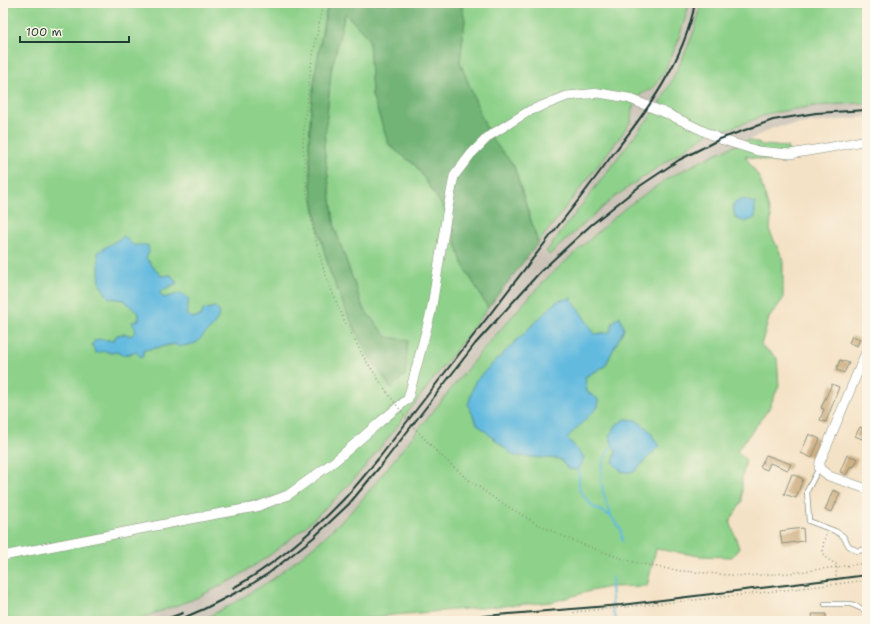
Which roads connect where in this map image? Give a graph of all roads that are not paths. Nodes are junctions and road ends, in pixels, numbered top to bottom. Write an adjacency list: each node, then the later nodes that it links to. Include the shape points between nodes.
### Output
1 (867, 140): 6 (street, via 790,154 758,151 720,139 628,98 599,93 567,96 529,111 488,136 454,176 431,312 408,399 334,461 288,494 269,502 256,507)
2 (867, 350): 3 (street)
3 (819, 468): 4 (street, via 829,476); 5 (lane, via 807,491 809,521 843,536 849,546 856,551)
4 (867, 489)
5 (867, 549)
6 (3, 556)
7 (825, 604): 8 (lane, via 851,604)
8 (867, 612)

